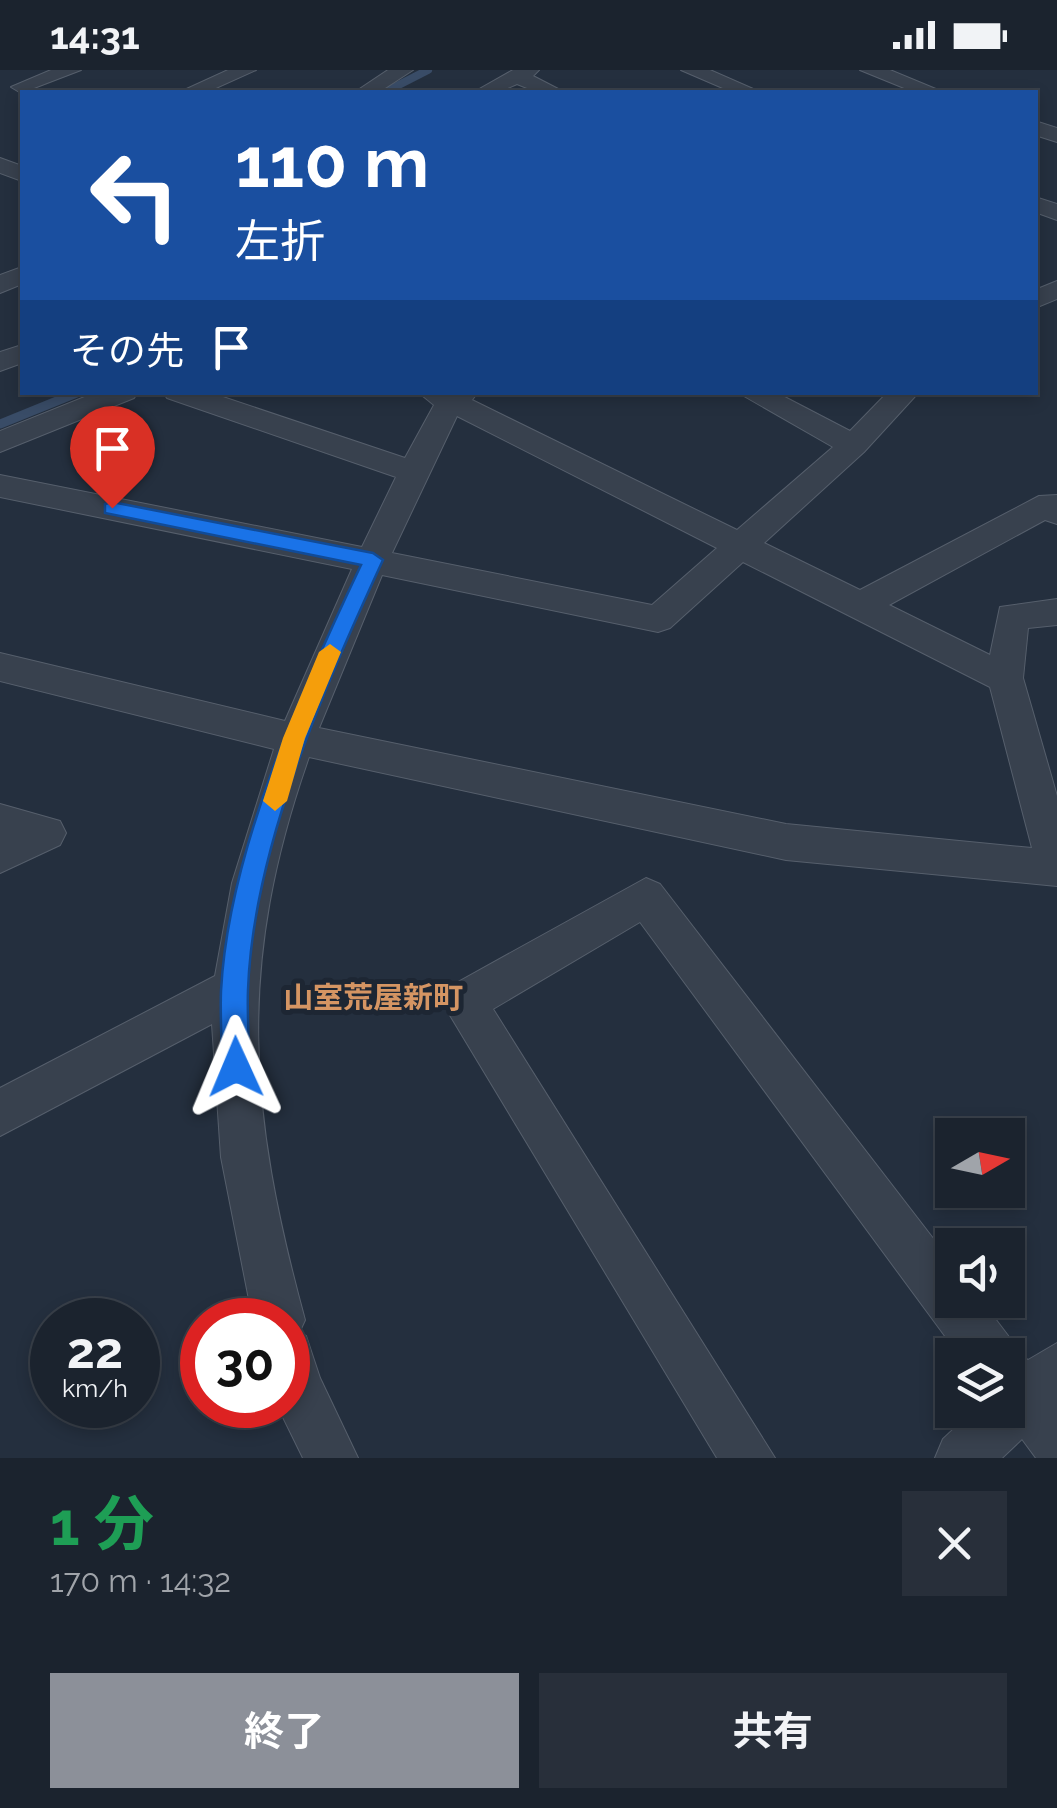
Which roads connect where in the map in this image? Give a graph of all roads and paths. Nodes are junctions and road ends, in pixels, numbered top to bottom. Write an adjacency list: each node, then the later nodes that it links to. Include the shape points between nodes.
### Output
1 (71, 70): 8 (street)
2 (246, 70): 9 (street)
3 (403, 70): 10 (street)
4 (691, 70): 13 (street)
5 (870, 70): 14 (street)
6 (935, 70): 14 (street)
7 (522, 73): 11 (street); 12 (street)
8 (20, 88)
9 (195, 90)
10 (368, 90)
11 (488, 90)
12 (551, 90)
13 (745, 90)
14 (917, 90)
15 (117, 395): 20 (street)
16 (186, 395): 22 (street)
17 (757, 395): 21 (street)
18 (901, 395): 21 (street)
19 (448, 396): 22 (street); 25 (street)
20 (0, 442)
21 (854, 445): 25 (street)
22 (414, 472): 26 (street)
23 (0, 486): 26 (street)
24 (1057, 513): 27 (street, via 1050,504)
25 (738, 547): 26 (street, via 658,619); 27 (street)
26 (373, 560): 31 (street)
27 (859, 606): 30 (street)
28 (1057, 612): 30 (street, via 1012,616)
29 (0, 667): 31 (street)
30 (1005, 678): 34 (street)
31 (294, 738): 34 (street, via 786,842); 35 (street, via 250,884)
32 (0, 820): 33 (street, via 46,833)
33 (0, 855)
34 (1057, 867)
35 (234, 988): 36 (street); 37 (street, via 237,1106 255,1229)
36 (0, 1113)
37 (273, 1298)
38 (978, 1338): 43 (street, via 646,897 464,1002)
39 (1030, 1382): 41 (street); 44 (street)
40 (310, 1415): 42 (street)
41 (1057, 1441)
42 (331, 1458)
43 (748, 1458)
44 (962, 1458)

